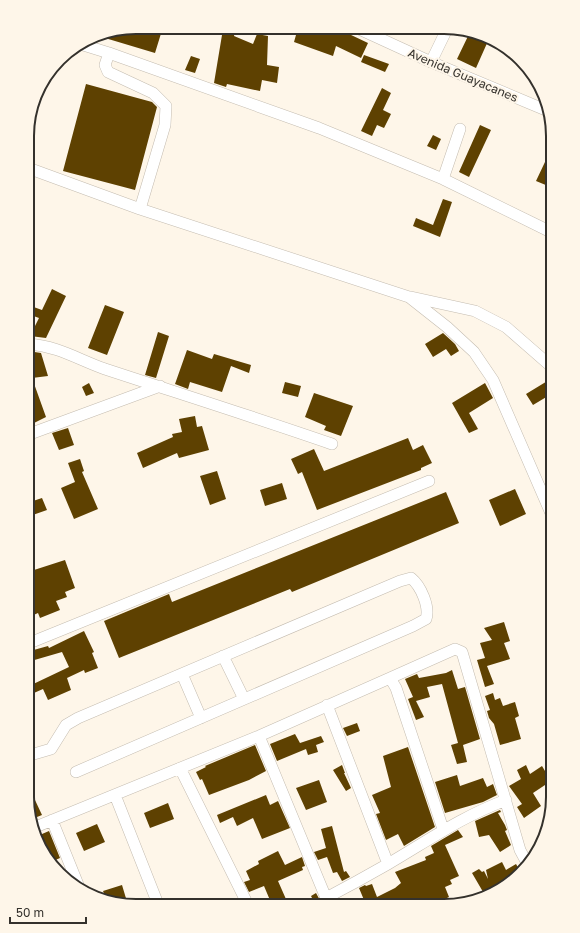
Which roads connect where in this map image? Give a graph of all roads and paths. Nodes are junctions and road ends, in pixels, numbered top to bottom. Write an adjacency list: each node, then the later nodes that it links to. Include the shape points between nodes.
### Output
1 (370, 34): 5 (street, Avenida Guayacanes)
2 (444, 34): 5 (street)
3 (88, 46): 4 (street)
4 (109, 53): 9 (street, via 319,128); 10 (street, via 105,65 108,72 153,93 166,106 165,125)
5 (431, 62): 6 (street, Avenida Guayacanes)
6 (542, 109)
7 (460, 129): 9 (street)
8 (34, 170): 10 (street)
9 (443, 179): 11 (street)
10 (140, 209): 12 (street)
11 (546, 230)
12 (409, 297): 14 (street, via 476,311 506,328); 19 (street, via 474,352 493,380)
13 (34, 344): 15 (street, via 67,352 104,368)
14 (546, 362)
15 (160, 386): 16 (street); 17 (street)
16 (34, 433)
17 (332, 444)
18 (428, 481): 20 (street)
19 (546, 502)
20 (34, 641)
21 (223, 656): 22 (street); 24 (street); 24 (street, via 400,581 411,578 417,584 428,612 426,619)
22 (182, 674): 26 (street); 28 (street, via 78,718 66,725 51,749)
23 (390, 678): 25 (street); 32 (street, via 455,649 462,652); 35 (street, via 396,688)
24 (244, 699): 26 (street)
25 (328, 705): 27 (street); 37 (street)
26 (200, 718): 30 (street)
27 (259, 736): 29 (street); 37 (street, via 326,898)
28 (34, 754)
29 (180, 768): 31 (street); 40 (street)
30 (76, 772)
31 (115, 795): 33 (street); 39 (street)
32 (506, 800): 35 (street); 36 (street)
33 (52, 820): 34 (street); 38 (street)
34 (38, 826)
35 (443, 829): 37 (street)
36 (525, 859)
37 (388, 864)
38 (77, 880)
39 (156, 898)
40 (245, 899)

